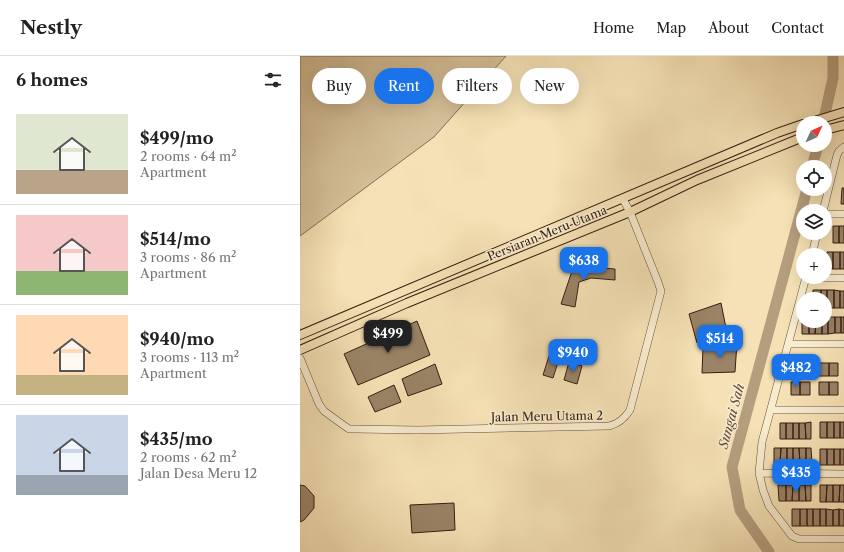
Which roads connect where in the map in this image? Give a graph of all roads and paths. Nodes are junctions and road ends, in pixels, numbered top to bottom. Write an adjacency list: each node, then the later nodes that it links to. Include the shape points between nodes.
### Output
1 (844, 112): 2 (main road, Persiaran Meru Utama)
2 (832, 116)
3 (844, 125): 5 (main road)
4 (796, 126): 8 (main road, Persiaran Meru Utama)
5 (832, 128)
6 (796, 139): 9 (main road, Persiaran Meru Utama)
7 (844, 147): 11 (street, via 839,151)
8 (694, 168): 9 (main road); 10 (main road, Persiaran Meru Utama)
9 (697, 180): 12 (main road, Persiaran Meru Utama)
10 (623, 199): 12 (street, Jalan Meru Utama 2); 18 (main road, Persiaran Meru Utama)
11 (825, 204)
12 (630, 212): 21 (main road, Persiaran Meru Utama, via 407,303); 22 (street, Jalan Meru Utama 2, via 661,291 630,410 613,425 426,430 349,429 324,411 319,404)
13 (832, 214): 14 (street)
14 (844, 214)
15 (832, 278): 16 (street)
16 (844, 278)
17 (804, 284): 19 (street)
18 (300, 335)
19 (788, 344): 20 (street); 23 (street)
20 (844, 344)
21 (300, 350)
22 (300, 358)
23 (770, 410): 24 (street); 25 (street, via 761,447)
24 (844, 410)
25 (759, 474): 26 (street); 27 (street, via 769,506 792,536 799,539)
26 (844, 474)
27 (844, 539)

